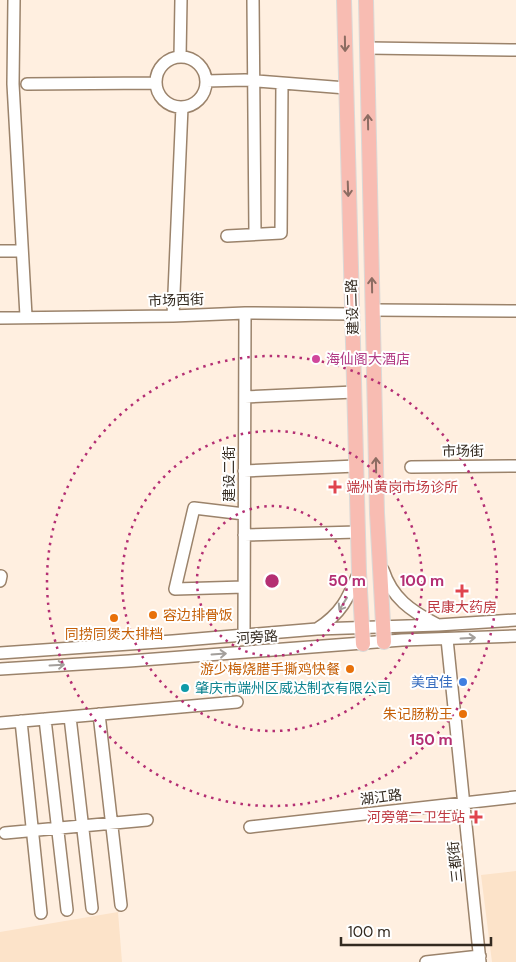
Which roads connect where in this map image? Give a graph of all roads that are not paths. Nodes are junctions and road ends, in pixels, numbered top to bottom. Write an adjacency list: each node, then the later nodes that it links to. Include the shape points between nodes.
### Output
1 (14, 0): 19 (street, via 13,84)
2 (181, 0): 8 (street)
3 (253, 0): 10 (street)
4 (344, 0): 14 (main road, 建设二路, one-way to 14)
5 (366, 0): 6 (main road, 建设二路)
6 (367, 48): 7 (street); 20 (main road, 建设二路, one-way to 6)
7 (516, 50)
8 (180, 57): 9 (street, via 200,65); 11 (street, via 162,66)
9 (206, 81): 10 (street); 15 (street, via 205,89 196,102)
10 (254, 81): 12 (street); 16 (street)
11 (156, 82): 13 (street); 15 (street, via 161,97 174,106)
12 (282, 83): 14 (street); 16 (street, via 281,232)
13 (27, 84)
14 (346, 88): 23 (main road, 建设二路, one-way to 23)
15 (182, 107): 25 (street)
16 (255, 233): 17 (street)
17 (227, 236)
18 (0, 251): 19 (street)
19 (22, 251): 24 (street)
20 (372, 310): 21 (street); 33 (main road, 建设二路, one-way to 20)
21 (516, 311)
22 (245, 313): 23 (street, 市场西街); 25 (street, 市场西街); 28 (street, 建设二街)
23 (352, 314): 27 (main road, 建设二路)
24 (26, 316): 25 (street, 市场西街); 26 (street, 市场西街)
25 (173, 316)
26 (0, 318)
27 (354, 392): 28 (street); 29 (main road, 建设二路)
28 (244, 397): 32 (street, 建设二街)
29 (356, 466): 32 (street); 35 (main road, 建设二路)
30 (516, 466): 31 (street, 市场街)
31 (411, 467)
32 (244, 471): 34 (street, 建设二街)
33 (377, 513): 35 (main road); 38 (main road, 建设二路)
34 (244, 514): 37 (street, 建设二街); 40 (street, via 194,508 175,589)
35 (358, 514): 36 (main road, 建设二路)
36 (358, 532): 37 (street); 39 (main road, 建设二路)
37 (244, 535): 40 (street, 建设二街)
38 (381, 566): 42 (street, via 387,584 405,605); 44 (main road, 建设二路)
39 (359, 572): 43 (main road, 建设二路); 45 (street, one-way to 45, via 339,611)
40 (244, 587): 46 (street, 建设二街)
41 (516, 620): 42 (street, 河旁路)
42 (438, 625): 44 (street, 河旁路)
43 (362, 627): 44 (street, 河旁路); 45 (street, 河旁路); 50 (main road, 建设二路)
44 (383, 627): 49 (main road, 建设二路)
45 (317, 629): 46 (street, 河旁路)
46 (244, 634): 51 (street, 河旁路)
47 (516, 636): 48 (street, 河旁路, one-way to 47)
48 (447, 639): 49 (street, 河旁路); 61 (street, 三都街)
49 (384, 642): 50 (street, 河旁路)
50 (363, 644): 52 (street, 河旁路, one-way to 50)
51 (0, 653)
52 (4, 668): 53 (street)
53 (0, 677)
54 (237, 702): 55 (street)
55 (99, 714): 56 (street); 63 (street)
56 (70, 717): 57 (street); 64 (street)
57 (45, 719): 58 (street); 66 (street)
58 (21, 721): 59 (street); 67 (street)
59 (0, 723)
60 (516, 797): 61 (street, 湖江路)
61 (464, 802): 65 (street, 湖江路); 73 (street, 三都街)
62 (147, 820): 63 (street)
63 (112, 823): 64 (street); 69 (street)
64 (82, 826): 66 (street); 70 (street)
65 (250, 827)
66 (58, 828): 67 (street); 71 (street)
67 (32, 831): 68 (street); 72 (street)
68 (5, 833)
69 (121, 905)
70 (92, 908)
71 (67, 910)
72 (41, 913)
73 (480, 959): 74 (street)
74 (426, 962)

